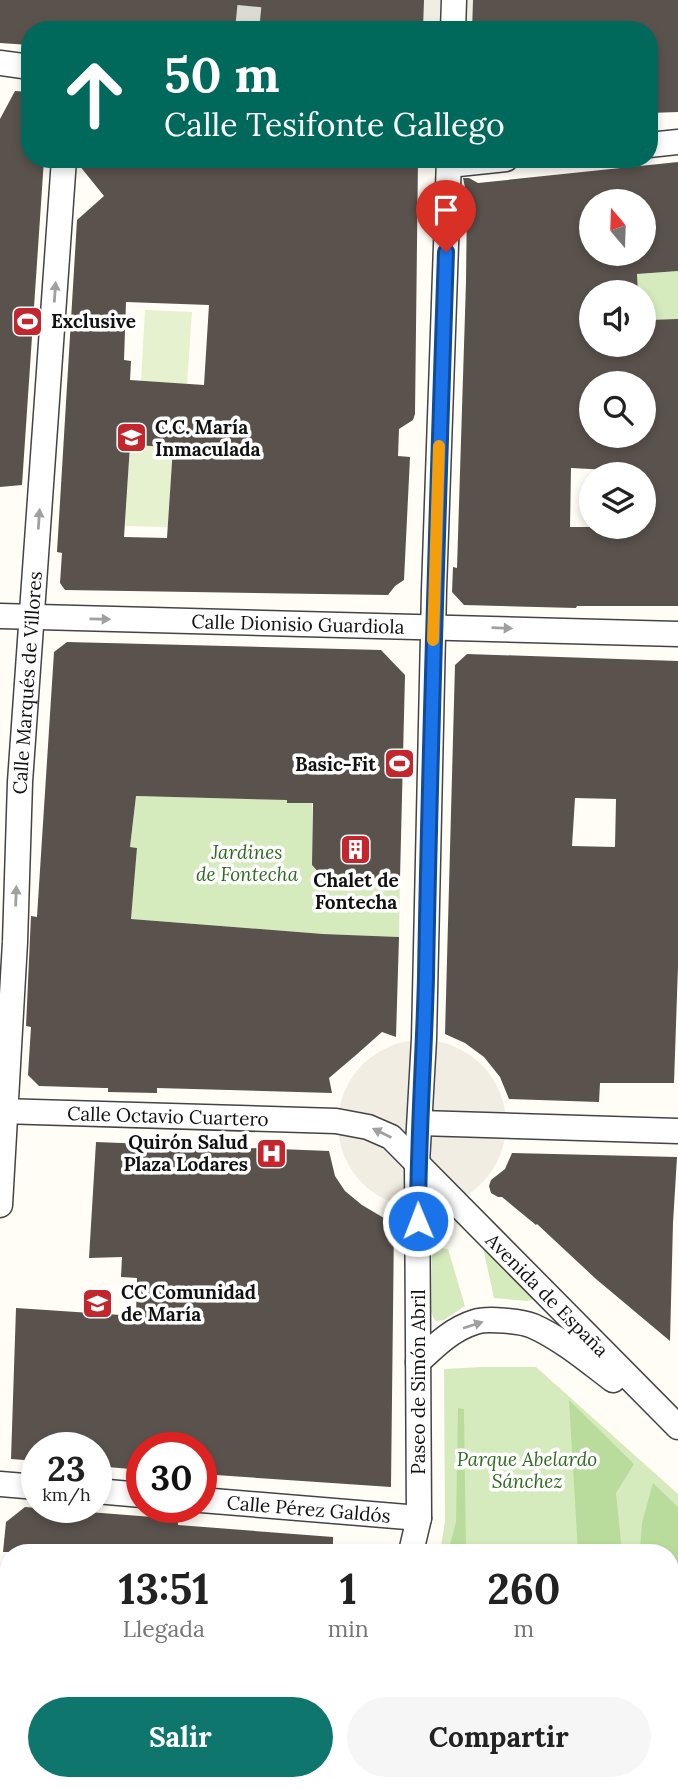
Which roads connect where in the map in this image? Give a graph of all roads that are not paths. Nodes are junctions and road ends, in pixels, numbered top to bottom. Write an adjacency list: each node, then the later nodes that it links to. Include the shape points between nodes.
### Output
1 (454, 0): 2 (street)
2 (453, 21)
3 (678, 142): 4 (street)
4 (658, 144)
5 (63, 168): 8 (street, Calle Marqués de Villores, one-way to 5)
6 (449, 168): 9 (street, Paseo de Simón Abril)
7 (0, 616): 8 (street, Calle Dionisio Guardiola)
8 (32, 617): 9 (street, Calle Dionisio Guardiola, one-way to 9); 11 (street, Calle Marqués de Villores)
9 (433, 626): 10 (street, Calle Dionisio Guardiola, one-way to 10); 14 (street, Paseo de Simón Abril)
10 (678, 634)
11 (10, 782): 12 (street, Calle Marqués de Villores, one-way to 11)
12 (7, 942): 13 (street, Calle Marqués de Villores)
13 (2, 1111): 16 (street, Calle Octavio Cuartero, one-way to 13, via 391,1137 336,1121); 17 (street, Calle Marqués de Villores)
14 (419, 1123): 15 (street); 16 (street, Paseo de Simón Abril)
15 (678, 1131)
16 (417, 1163): 18 (street, Paseo de Simón Abril); 19 (street, Avenida de España)
17 (0, 1205)
18 (418, 1362): 19 (street, Avenida de España, one-way to 19, via 443,1338 476,1321 531,1325 580,1355); 23 (street, Paseo de Simón Abril)
19 (678, 1429)
20 (0, 1484): 21 (street)
21 (21, 1486)
22 (217, 1501): 23 (street, Calle Pérez Galdós)
23 (419, 1518): 24 (street, Paseo de Simón Abril)
24 (413, 1544)

